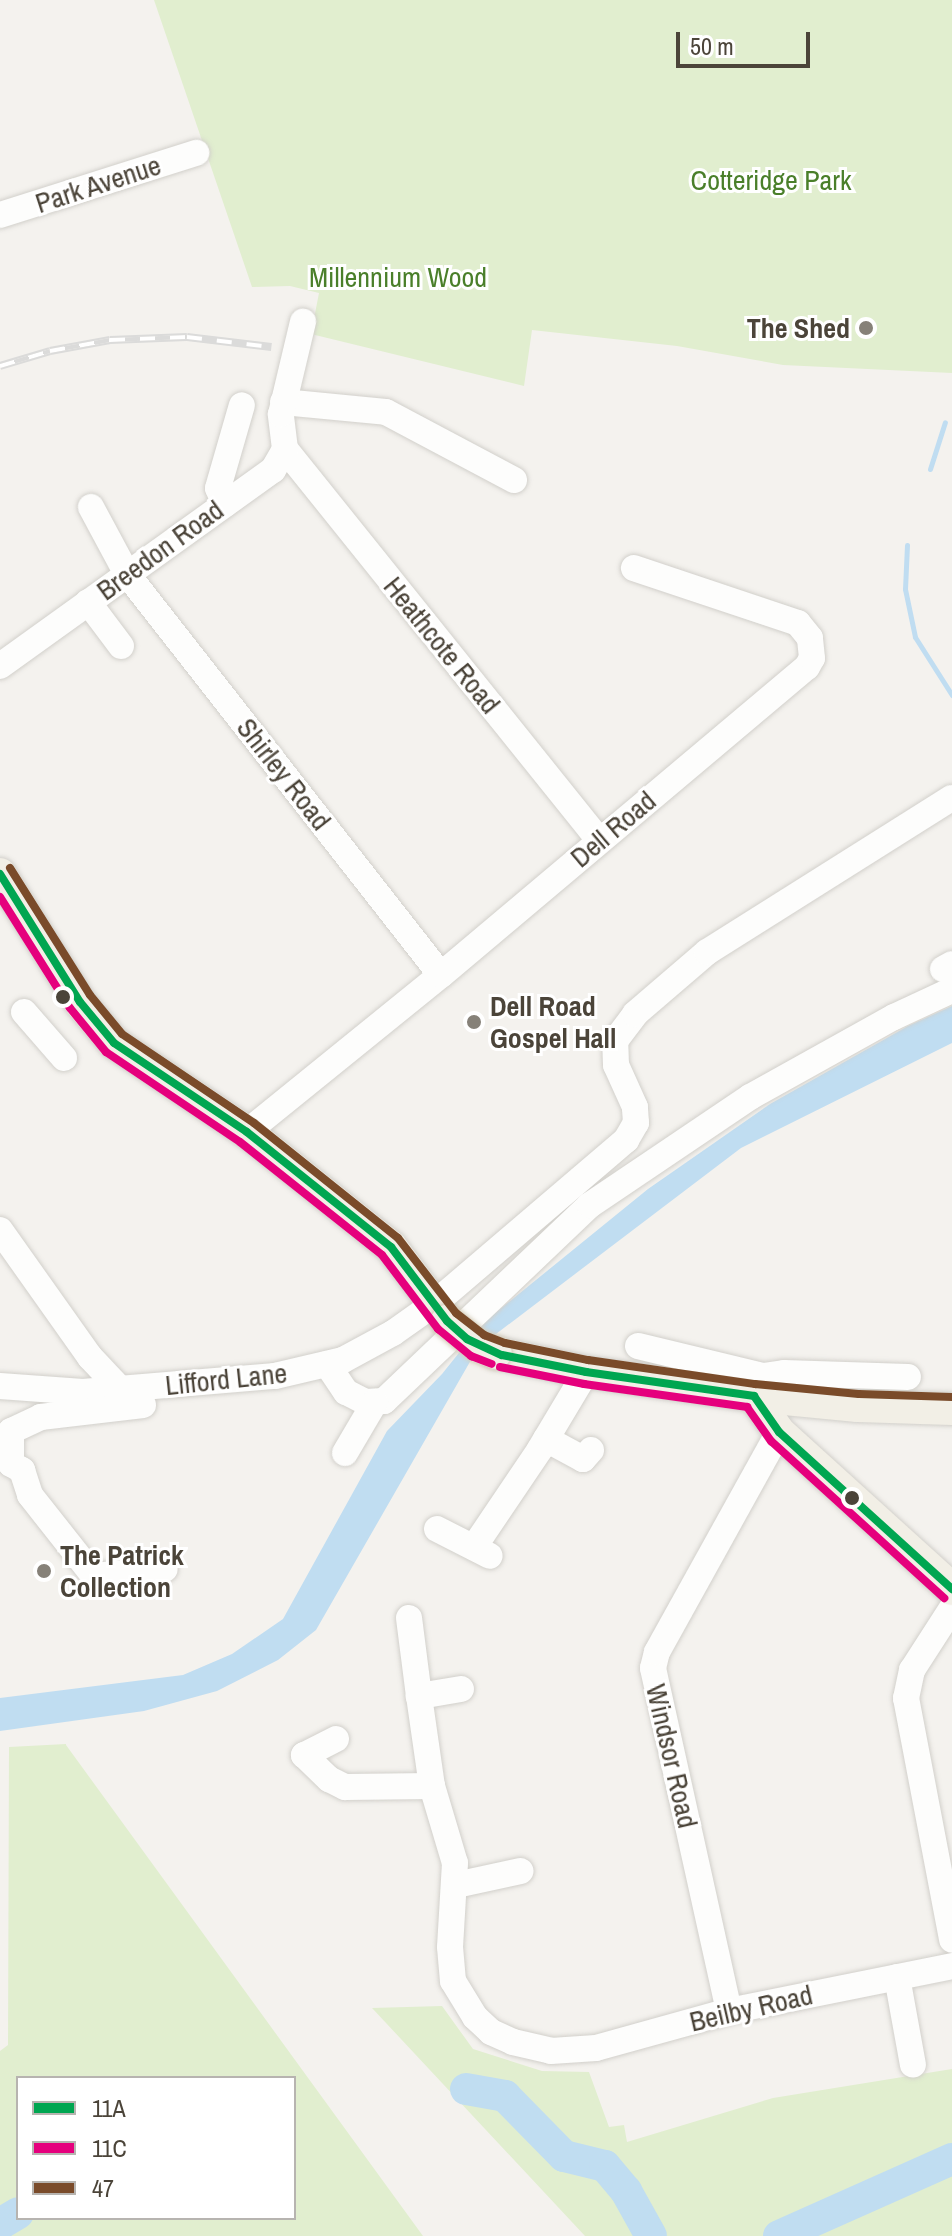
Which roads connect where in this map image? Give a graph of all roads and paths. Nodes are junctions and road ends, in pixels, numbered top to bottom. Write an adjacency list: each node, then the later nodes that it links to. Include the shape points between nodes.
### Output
1 (196, 153): 2 (street, Park Avenue)
2 (0, 215)
3 (303, 326): 4 (street)
4 (285, 402): 6 (street); 7 (street, via 386,412)
5 (242, 405): 8 (street, via 218,488)
6 (285, 449): 8 (street, Breedon Road, via 273,470); 16 (street, Heathcote Road)
7 (514, 480)
8 (225, 504): 11 (street, Breedon Road)
9 (91, 507): 11 (street, Shirley Road)
10 (634, 568): 16 (street, Dell Road, via 798,623 813,648 807,667)
11 (127, 574): 12 (street, Breedon Road); 18 (street, Shirley Road)
12 (88, 602): 13 (street); 14 (street, Breedon Road)
13 (121, 646)
14 (0, 666)
15 (952, 798): 24 (street, Lifford Lane, via 707,952 635,1014 615,1041 616,1065 635,1107 636,1123 626,1140)
16 (599, 840): 18 (street, Dell Road)
17 (0, 874): 22 (main road, via 80,1002 114,1043)
18 (441, 975): 22 (street, Dell Road)
19 (949, 975): 33 (street, via 894,1017 750,1097 590,1205 403,1387)
20 (24, 1012): 21 (street)
21 (64, 1058)
22 (247, 1132): 24 (main road, via 391,1247)
23 (0, 1230): 32 (street, via 90,1357)
24 (440, 1313): 26 (street, Lifford Lane); 27 (main road, bridge, via 478,1346)
25 (638, 1346): 31 (street)
26 (327, 1364): 29 (street, Lifford Lane, via 275,1376); 33 (street, via 346,1392)
27 (576, 1377): 31 (main road); 36 (street)
28 (908, 1377): 31 (street, via 784,1373)
29 (189, 1384): 32 (street, Lifford Lane); 40 (street, via 178,1401 41,1417 11,1431 11,1464 22,1470 30,1495 94,1576)
30 (0, 1386): 32 (street, Lifford Lane)
31 (759, 1389): 34 (main road, via 858,1406); 35 (main road)
32 (122, 1391)
33 (375, 1402): 38 (street)
34 (952, 1409)
35 (779, 1432): 41 (main road); 53 (street, Windsor Road, via 657,1652 653,1668)
36 (546, 1439): 37 (street, via 583,1459); 39 (street, via 482,1551)
37 (591, 1450)
38 (345, 1453)
39 (437, 1529)
40 (165, 1569)
41 (952, 1589)
42 (952, 1608): 50 (street, via 912,1670 906,1698)
43 (409, 1618): 45 (street, Beilby Road)
44 (461, 1689): 45 (street)
45 (419, 1696): 47 (street, Beilby Road)
46 (336, 1739): 47 (street, via 304,1755 345,1787)
47 (432, 1786): 49 (street, Beilby Road, via 449,1839)
48 (521, 1871): 49 (street)
49 (456, 1885): 53 (street, Beilby Road, via 450,1947 453,1981 491,2032 551,2051 596,2048)
50 (952, 1940)
51 (952, 1966): 52 (street, Beilby Road)
52 (897, 1977): 53 (street, Beilby Road); 54 (street)
53 (729, 2011)
54 (913, 2065)

